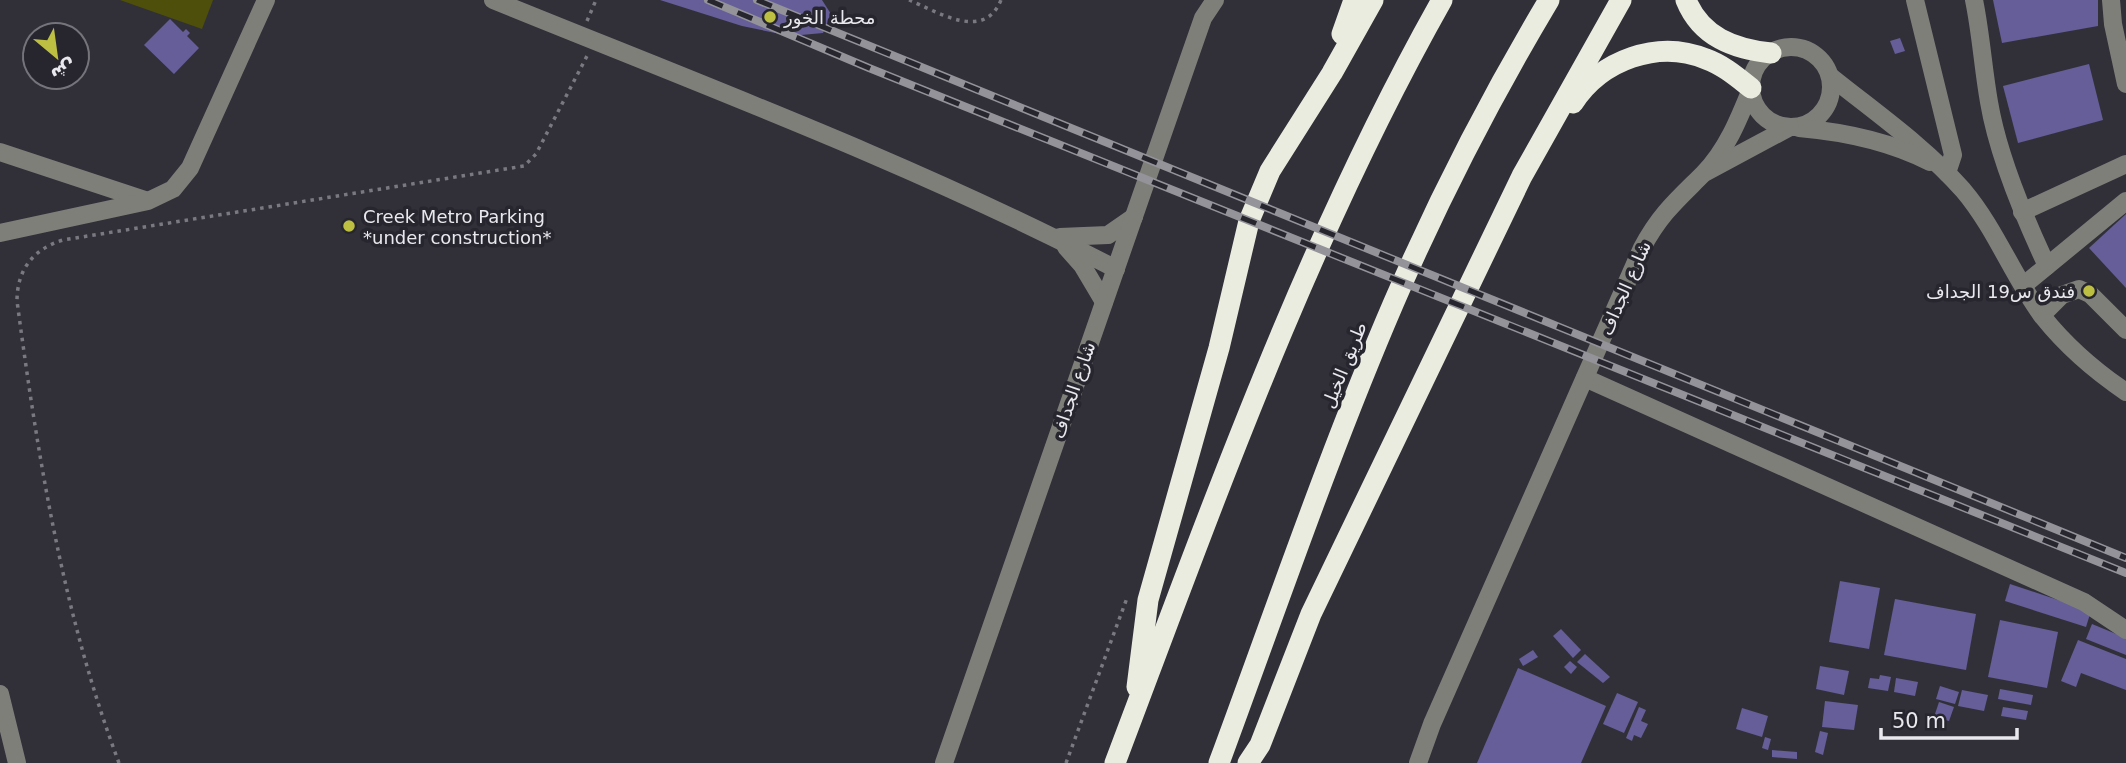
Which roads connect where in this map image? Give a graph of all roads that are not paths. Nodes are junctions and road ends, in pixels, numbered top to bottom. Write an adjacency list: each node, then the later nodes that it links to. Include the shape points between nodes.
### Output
1 (266, 0): 27 (street, via 190,168 173,189)
2 (493, 0): 32 (street, via 859,150)
3 (1215, 0): 13 (street, شارع الجداف)
4 (1354, 0): 18 (highway)
5 (1373, 0): 18 (highway)
6 (1442, 0): 43 (highway, via 1353,168 1304,276)
7 (1549, 0): 47 (highway, طريق الخيل, via 1449,182 1394,302)
8 (1622, 0): 26 (highway)
9 (1686, 0): 14 (highway, via 1692,16 1716,38 1743,50)
10 (1915, 0): 24 (street, via 1953,155)
11 (1974, 0): 29 (street, via 1989,104)
12 (2111, 0): 16 (street)
13 (1203, 9): 30 (street, شارع الجداف)
14 (1771, 53): 15 (street, via 1785,48 1806,50 1823,63); 17 (street, via 1753,74)
15 (1830, 76): 19 (street, via 1832,89 1821,114); 24 (street, via 1922,147)
16 (2126, 84)
17 (1751, 89): 19 (street, via 1768,120); 25 (street, شارع الجداف, via 1731,134); 26 (highway, via 1705,58 1682,52 1633,56 1592,81)
18 (1300, 122): 43 (highway, via 1264,184 1241,247 1219,348 1148,600)
19 (1794, 128): 24 (street, via 1887,144); 25 (street, شارع الجداف)
20 (0, 152): 22 (street)
21 (2126, 164): 29 (street)
22 (32, 165): 23 (street); 27 (street)
23 (0, 166)
24 (1945, 171): 35 (street, via 1984,217)
25 (1703, 173): 39 (street, شارع الجداف, via 1653,227)
26 (1521, 176): 48 (highway, via 1311,614 1260,745)
27 (148, 201): 31 (street)
28 (2126, 201): 34 (street)
29 (2022, 212): 34 (street)
30 (1134, 217): 32 (street, via 1108,235); 33 (street, شارع الجداف)
31 (0, 233)
32 (1056, 238): 33 (street); 36 (street, via 1082,265)
33 (1119, 261): 36 (street, شارع الجداف)
34 (2047, 266): 35 (street)
35 (2024, 285): 37 (street)
36 (1104, 302): 45 (street, شارع الجداف)
37 (2042, 315): 38 (street, via 2062,295 2079,289 2090,293); 40 (street, via 2068,346)
38 (2126, 330)
39 (1585, 377): 41 (street, via 2084,602); 49 (street, شارع الجداف)
40 (2126, 392)
41 (2126, 630)
42 (0, 700): 44 (street)
43 (1134, 713): 46 (highway)
44 (17, 763)
45 (944, 763)
46 (1115, 763)
47 (1219, 763)
48 (1248, 763)
49 (1418, 763)

